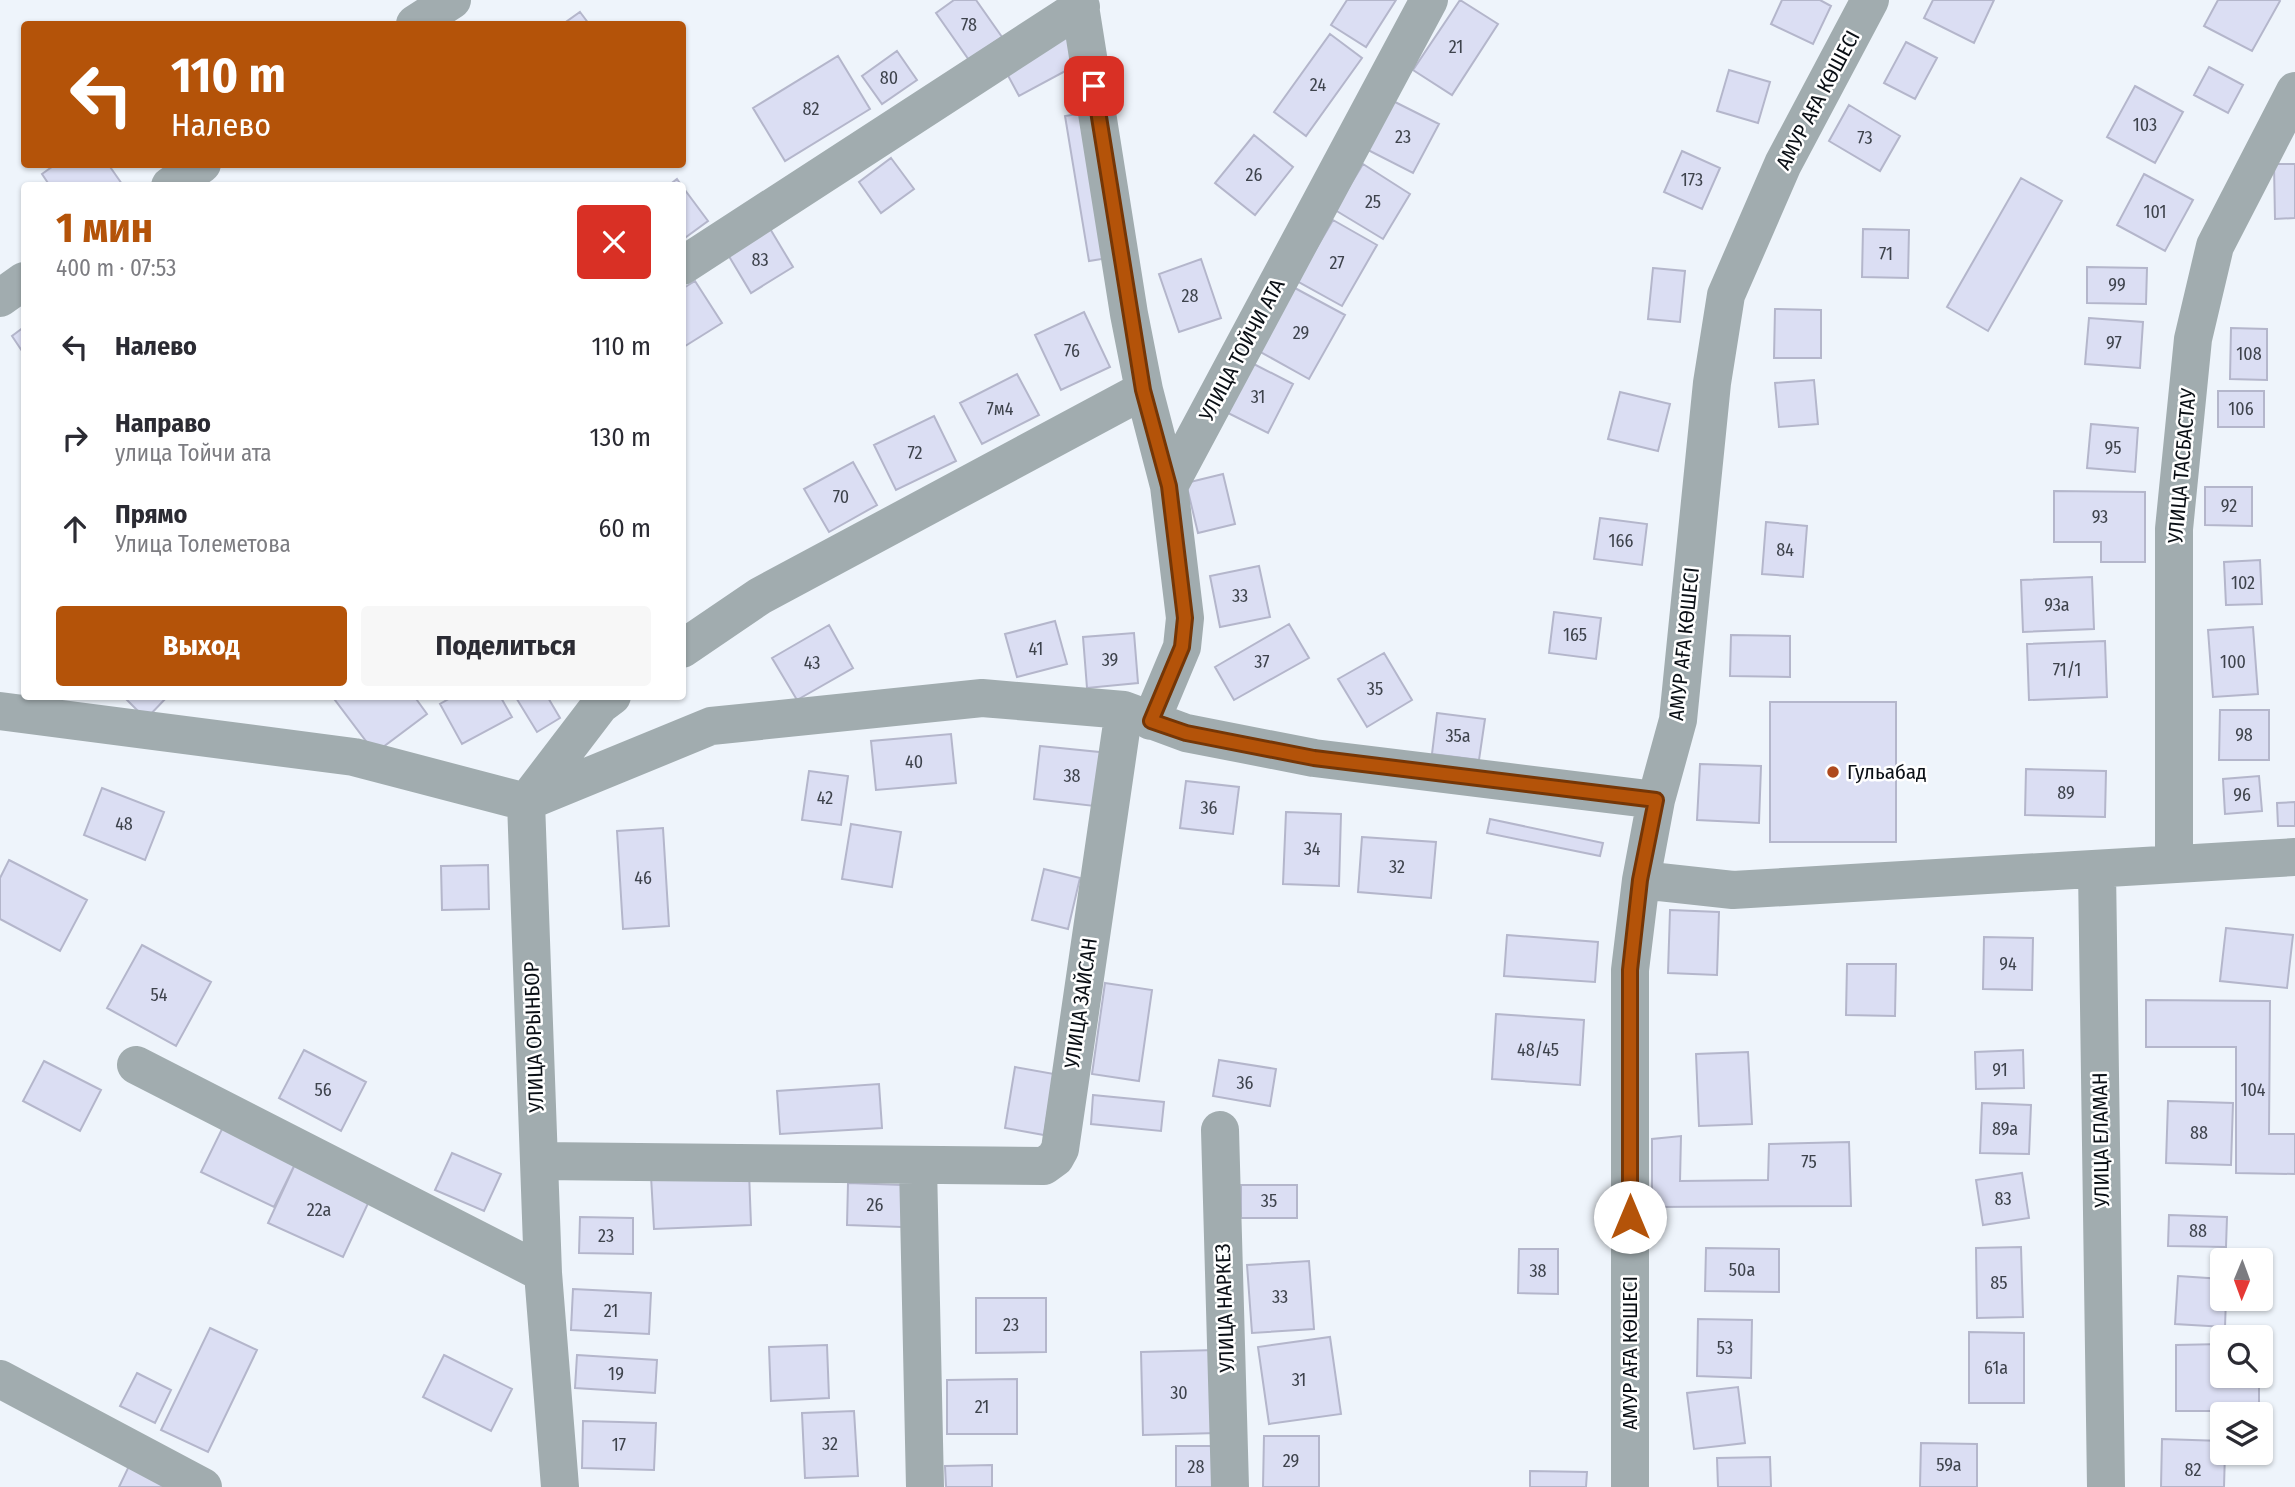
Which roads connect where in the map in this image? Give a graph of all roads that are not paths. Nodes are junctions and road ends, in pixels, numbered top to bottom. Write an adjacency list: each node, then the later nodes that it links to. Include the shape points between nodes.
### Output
1 (452, 0): 5 (street)
2 (1429, 0): 13 (street, УЛИЦА ТОЙЧИ АТА)
3 (1870, 0): 18 (street, АМУР АҒА КӨШЕСІ, via 1783,164 1726,295 1712,383 1678,720)
4 (1080, 4): 9 (street); 12 (street)
5 (420, 21)
6 (2295, 90): 21 (street, УЛИЦА ТАСБАСТАУ, via 2215,246 2193,339 2174,529)
7 (196, 168): 8 (street)
8 (176, 182)
9 (686, 263)
10 (21, 283): 11 (street)
11 (0, 298)
12 (1143, 390): 13 (street); 14 (street, via 761,596)
13 (1169, 486): 17 (street, via 1185,618 1182,647)
14 (686, 646)
15 (607, 700): 19 (street)
16 (11, 713): 19 (street, via 354,757)
17 (1137, 715): 18 (street, via 1186,733 1314,758); 19 (street, via 982,698 711,726); 27 (street, УЛИЦА ЗАЙСАН, via 1060,1149 1044,1166)
18 (1656, 800): 23 (street, АМУР АҒА КӨШЕСІ)
19 (526, 802): 26 (street, УЛИЦА ОРЫНБОР)
20 (2295, 857): 21 (street)
21 (2174, 863): 22 (street)
22 (2097, 870): 23 (street, via 1733,890); 35 (street, УЛИЦА ЕЛАМАН)
23 (1640, 880): 34 (street, АМУР АҒА КӨШЕСІ, via 1630,970)
24 (136, 1065): 28 (street)
25 (1220, 1130): 33 (street, УЛИЦА НАРКЕЗ)
26 (539, 1161): 27 (street, УЛИЦА ЗАЙСАН); 28 (street, УЛИЦА ОРЫНБОР)
27 (918, 1165): 32 (street)
28 (543, 1273): 31 (street, УЛИЦА ОРЫНБОР)
29 (0, 1379): 30 (street)
30 (203, 1487)
31 (560, 1487)
32 (925, 1487)
33 (1230, 1487)
34 (1630, 1487)
35 (2106, 1487)

